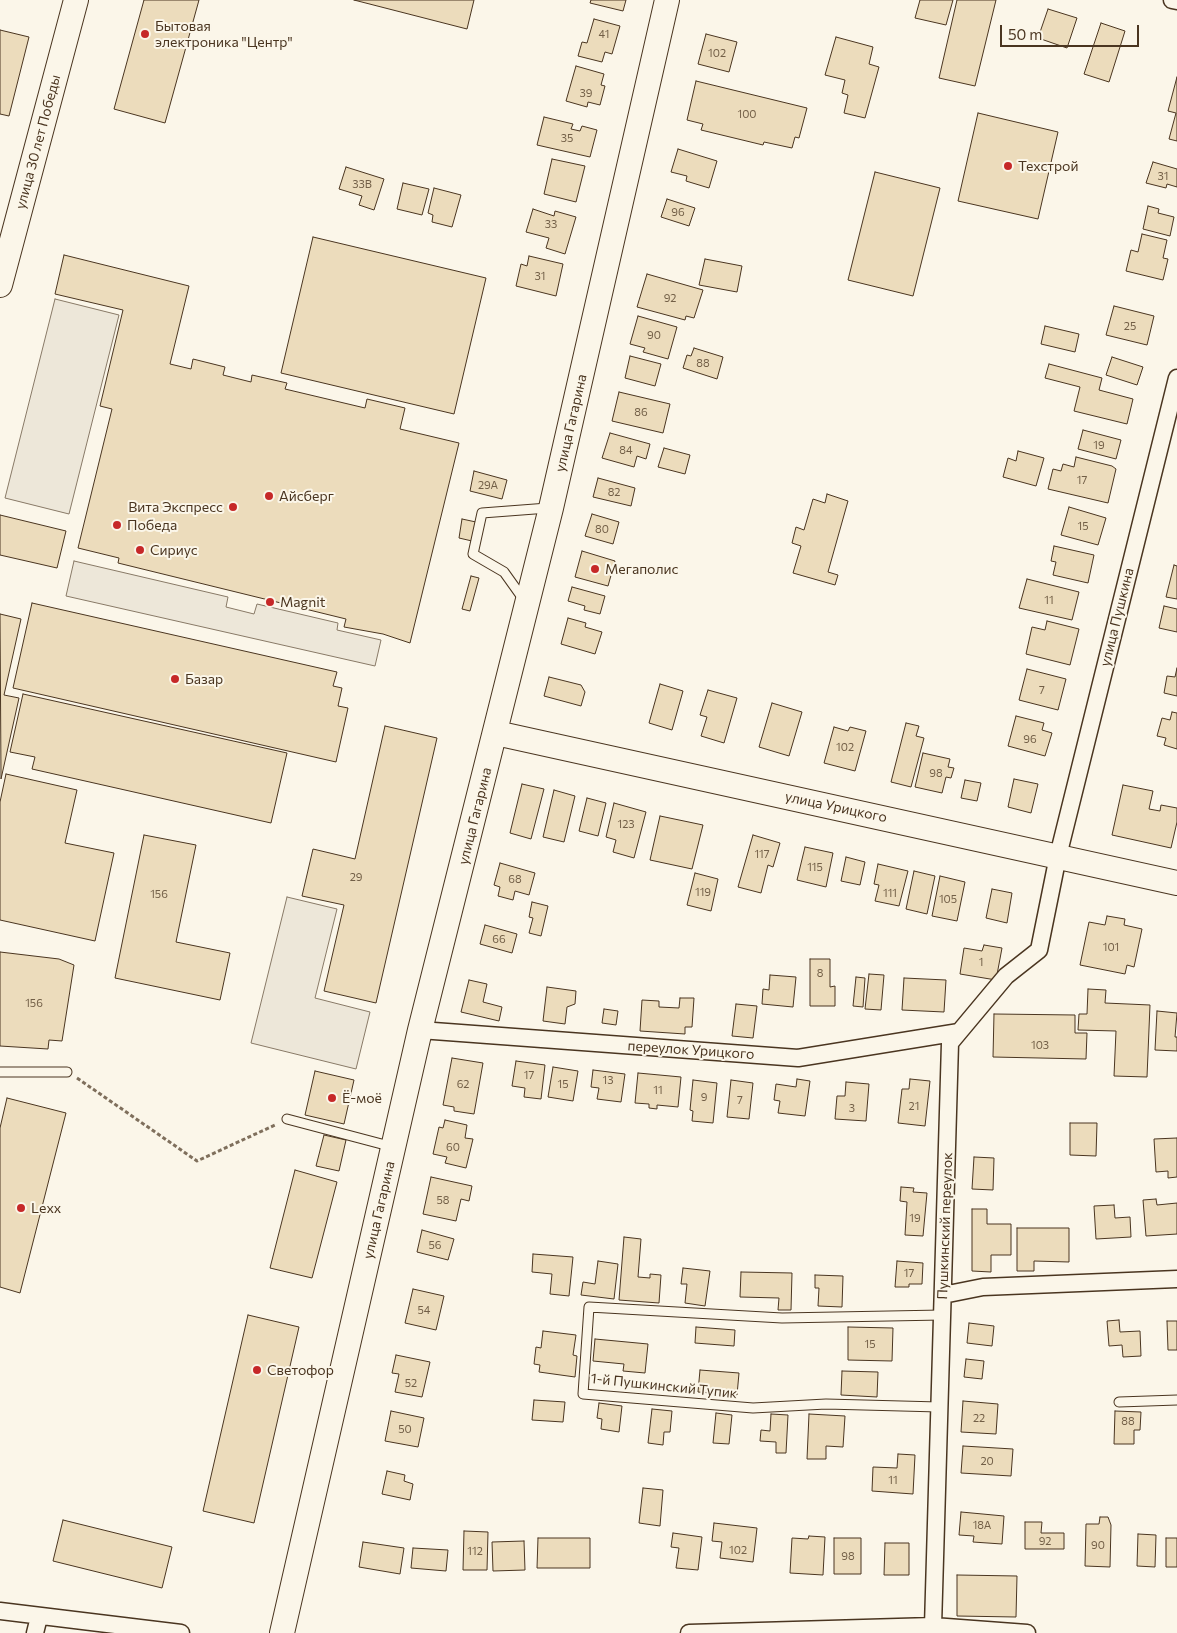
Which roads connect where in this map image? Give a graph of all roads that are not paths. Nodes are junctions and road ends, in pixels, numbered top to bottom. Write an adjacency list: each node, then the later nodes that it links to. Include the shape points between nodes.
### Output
1 (76, 0): 5 (street, улица 30 лет Победы)
2 (667, 0): 7 (street, улица Гагарина)
3 (1172, 0): 4 (street)
4 (1177, 1)
5 (0, 285)
6 (1177, 378): 10 (street, улица Пушкина)
7 (551, 508): 8 (street, улица Гагарина); 8 (lane, via 482,513 473,554 504,572)
8 (527, 603): 9 (street, улица Гагарина)
9 (496, 733): 10 (street, улица Урицкого); 12 (street, улица Гагарина)
10 (1058, 856): 11 (street, улица Урицкого); 13 (street, Пушкинский переулок, via 1039,950 1006,976)
11 (1177, 883)
12 (420, 1030): 13 (street, переулок Урицкого, via 798,1058); 17 (street, улица Гагарина)
13 (959, 1032): 19 (street, Пушкинский переулок, via 950,1042)
14 (0, 1072): 15 (lane)
15 (67, 1072)
16 (287, 1119): 17 (lane)
17 (393, 1148): 29 (street, улица Гагарина)
18 (1177, 1279): 19 (street, via 983,1287)
19 (943, 1295): 20 (street, Пушкинский переулок)
20 (942, 1315): 23 (street, Пушкинский переулок); 23 (lane, 1-й Пушкинский Тупик, via 782,1318 589,1307 583,1394 753,1408 826,1404)
21 (1177, 1400): 22 (lane)
22 (1119, 1402)
23 (939, 1407): 26 (street, Пушкинский переулок)
24 (0, 1611): 25 (street)
25 (40, 1616): 27 (street); 28 (street)
26 (932, 1630): 30 (street); 31 (street)
27 (35, 1633)
28 (181, 1633)
29 (282, 1633)
30 (689, 1633)
31 (1027, 1633)

